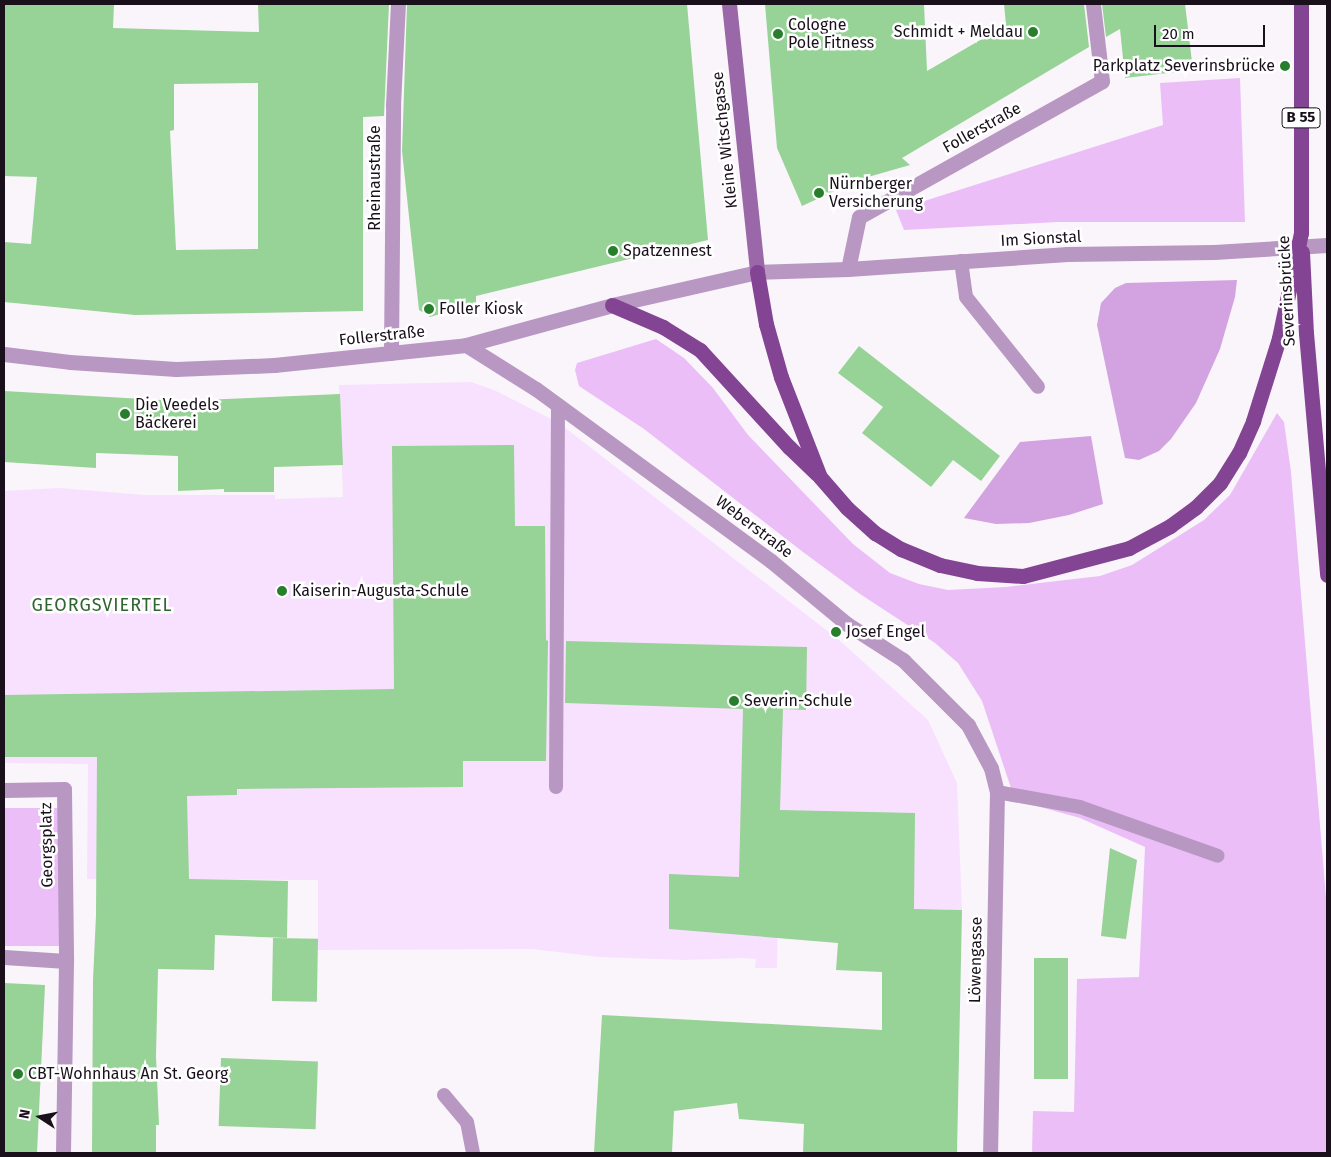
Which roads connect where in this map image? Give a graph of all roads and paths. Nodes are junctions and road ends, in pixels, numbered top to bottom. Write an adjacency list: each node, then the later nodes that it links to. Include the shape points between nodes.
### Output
1 (398, 4): 12 (street, Rheinaustraße, via 393,105)
2 (729, 4): 9 (street, Kleine Witschgasse)
3 (1093, 4): 8 (street, Follerstraße, via 1102,81 859,217)
4 (1301, 4): 5 (main road, Severinsbrücke / B 55)
5 (1301, 233): 16 (main road, bridge, via 1279,338 1239,453 1220,483 1196,507 1170,526 1129,548 1023,576 977,573 940,565 901,549 875,533); 17 (main road, Severinsbrücke / B 55, bridge, via 1306,333)
6 (1327, 245): 7 (street, Im Sionstal)
7 (962, 261): 8 (street, Im Sionstal); 14 (lane, via 966,297)
8 (848, 269): 9 (street, Im Sionstal)
9 (757, 272): 10 (street, Follerstraße); 16 (main road, via 766,324 781,376)
10 (612, 305): 11 (street, Follerstraße); 16 (main road, via 663,327 700,350)
11 (466, 345): 12 (street, Follerstraße); 15 (street, Weberstraße)
12 (391, 353): 13 (street, Follerstraße, via 274,365 176,369)
13 (4, 354)
14 (1038, 388)
15 (558, 405): 18 (street, Weberstraße, via 771,561 847,624 903,660 968,725); 19 (lane)
16 (820, 477)
17 (1327, 575)
18 (991, 768): 21 (street, Löwengasse)
19 (556, 787)
20 (4, 790): 24 (street, Georgsplatz, via 64,789)
21 (997, 792): 22 (lane, via 1080,807); 28 (street, Löwengasse)
22 (1218, 856)
23 (4, 957): 24 (street)
24 (66, 961): 26 (street, Georgsplatz)
25 (444, 1095): 27 (lane, via 467,1122)
26 (62, 1153)
27 (473, 1153)
28 (990, 1153)

